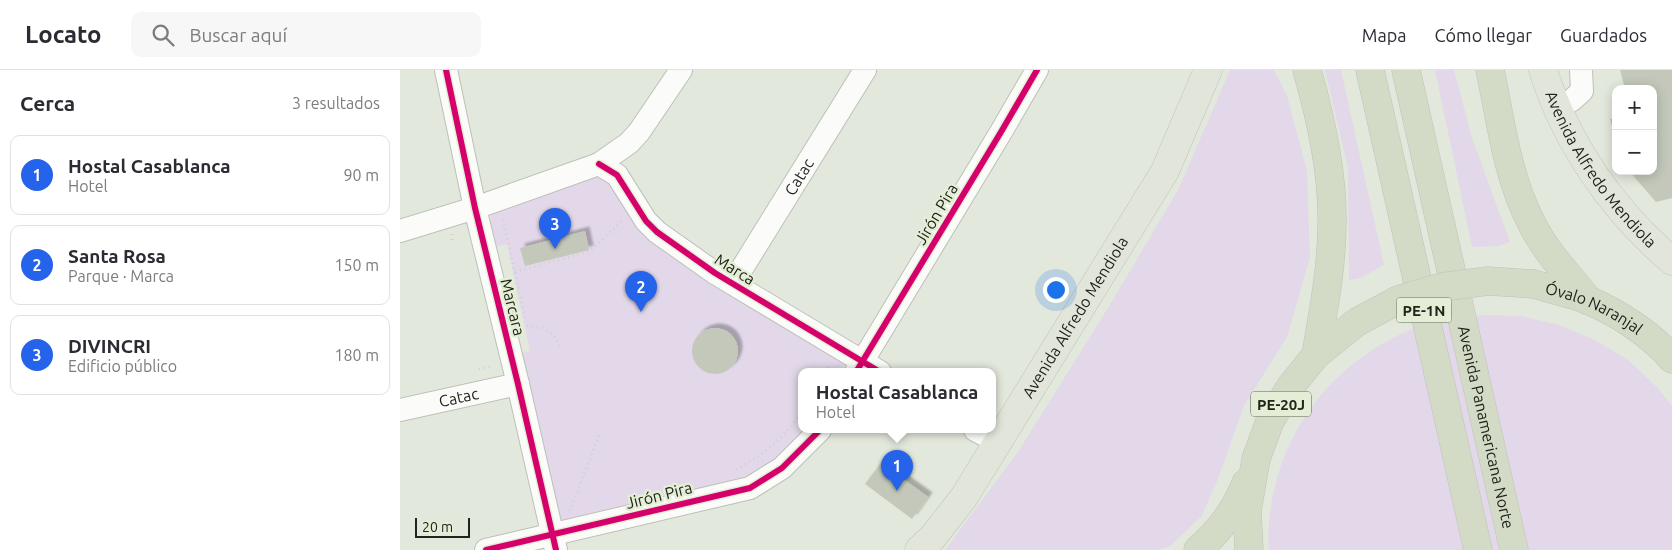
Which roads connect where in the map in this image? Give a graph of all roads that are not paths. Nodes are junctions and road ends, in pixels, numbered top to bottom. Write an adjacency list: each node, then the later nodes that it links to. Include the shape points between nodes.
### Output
1 (446, 70): 18 (street, Marcara)
2 (681, 70): 17 (street, via 634,138)
3 (865, 70): 21 (street, Catac)
4 (1037, 70): 26 (street, Jirón Pira)
5 (1208, 70): 29 (main road, Avenida Alfredo Mendiola, via 1164,171)
6 (1294, 70): 15 (highway)
7 (1307, 70): 15 (highway)
8 (1370, 70): 38 (highway, PE-1N)
9 (1406, 70): 39 (highway, Avenida Panamericana Norte / PE-1N)
10 (1490, 70): 14 (highway)
11 (1496, 70): 14 (highway)
12 (1544, 70): 16 (main road, Avenida Alfredo Mendiola)
13 (1581, 70): 16 (street, via 1582,91)
14 (1496, 98): 22 (highway, via 1514,182 1532,226)
15 (1316, 100): 23 (highway, via 1330,181 1332,222 1330,269)
16 (1557, 108): 20 (main road, Avenida Alfredo Mendiola, via 1570,135 1626,216)
17 (599, 164): 18 (street); 21 (street, Marca, via 618,175 646,221 657,232)
18 (475, 208): 19 (street); 27 (street, Marcara)
19 (400, 231)
20 (1672, 261)
21 (733, 283): 25 (street, Marca)
22 (1589, 301): 23 (highway, Óvalo Naranjal / PE-20J, bridge, via 1534,284 1488,281 1442,287 1398,300 1357,322); 24 (highway, Óvalo Naranjal / PE-20J, via 1630,323)
23 (1316, 355): 32 (highway, Óvalo Naranjal / PE-20J, via 1291,386 1270,421)
24 (1672, 358)
25 (864, 368)
26 (867, 368)
27 (518, 384): 28 (street, Catac); 33 (street, Marcara)
28 (400, 410)
29 (996, 421)
30 (817, 433): 33 (street, Jirón Pira, via 782,468 750,488)
31 (986, 436): 35 (main road, Avenida Alfredo Mendiola, via 964,497)
32 (1256, 459): 36 (highway, PE-20J, via 1239,499 1216,534); 37 (highway, Óvalo Naranjal / PE-20J, via 1247,511)
33 (554, 542): 34 (street, Jirón Pira)
34 (486, 550)
35 (919, 550)
36 (1198, 550)
37 (1249, 550)
38 (1478, 550)
39 (1514, 550)

